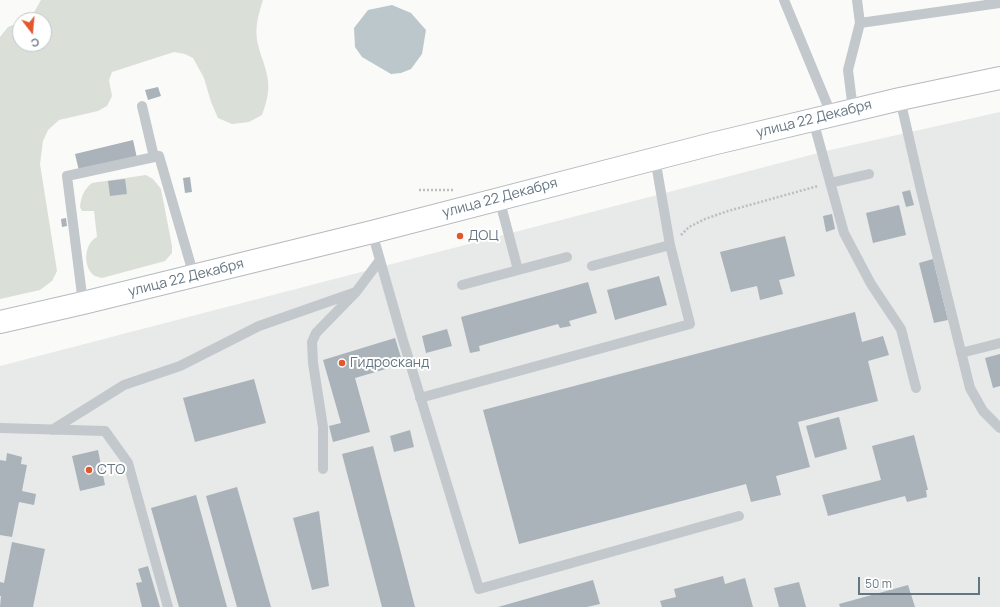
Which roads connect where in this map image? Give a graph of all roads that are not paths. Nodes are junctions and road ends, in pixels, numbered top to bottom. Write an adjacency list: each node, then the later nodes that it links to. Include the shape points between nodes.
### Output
1 (784, 0): 9 (lane)
2 (857, 0): 4 (lane)
3 (1000, 3): 4 (lane)
4 (860, 23): 8 (lane, via 848,70)
5 (1000, 78): 6 (main road, улица 22 Декабря)
6 (900, 99): 8 (main road, улица 22 Декабря); 27 (lane)
7 (142, 106): 10 (lane)
8 (853, 110): 9 (main road, улица 22 Декабря)
9 (822, 118): 11 (main road, улица 22 Декабря); 13 (lane)
10 (154, 157): 21 (lane, via 159,156); 24 (lane, via 67,176)
11 (655, 158): 14 (main road, улица 22 Декабря); 16 (lane)
12 (869, 174): 13 (lane)
13 (830, 183): 28 (lane, via 844,233 871,284 901,329)
14 (499, 198): 15 (main road, улица 22 Декабря); 20 (lane)
15 (372, 232): 18 (lane); 21 (main road, улица 22 Декабря)
16 (670, 245): 19 (lane); 29 (lane, via 690,324)
17 (567, 257): 20 (lane)
18 (380, 260): 23 (lane); 29 (lane)
19 (592, 266)
20 (518, 270): 22 (lane)
21 (194, 276): 24 (main road, улица 22 Декабря)
22 (462, 285)
23 (356, 292): 32 (lane, via 259,326 180,366 124,385); 33 (lane, via 316,333 312,342 323,427)
24 (83, 304): 25 (main road, улица 22 Декабря)
25 (0, 322)
26 (1000, 343): 27 (lane)
27 (961, 353): 31 (lane, via 970,388 983,411)
28 (916, 388)
29 (420, 398): 34 (lane, via 479,589)
30 (0, 428): 32 (lane)
31 (1000, 428)
32 (52, 430): 35 (lane, via 105,431 128,463)
33 (323, 469)
34 (740, 516)
35 (168, 607)

